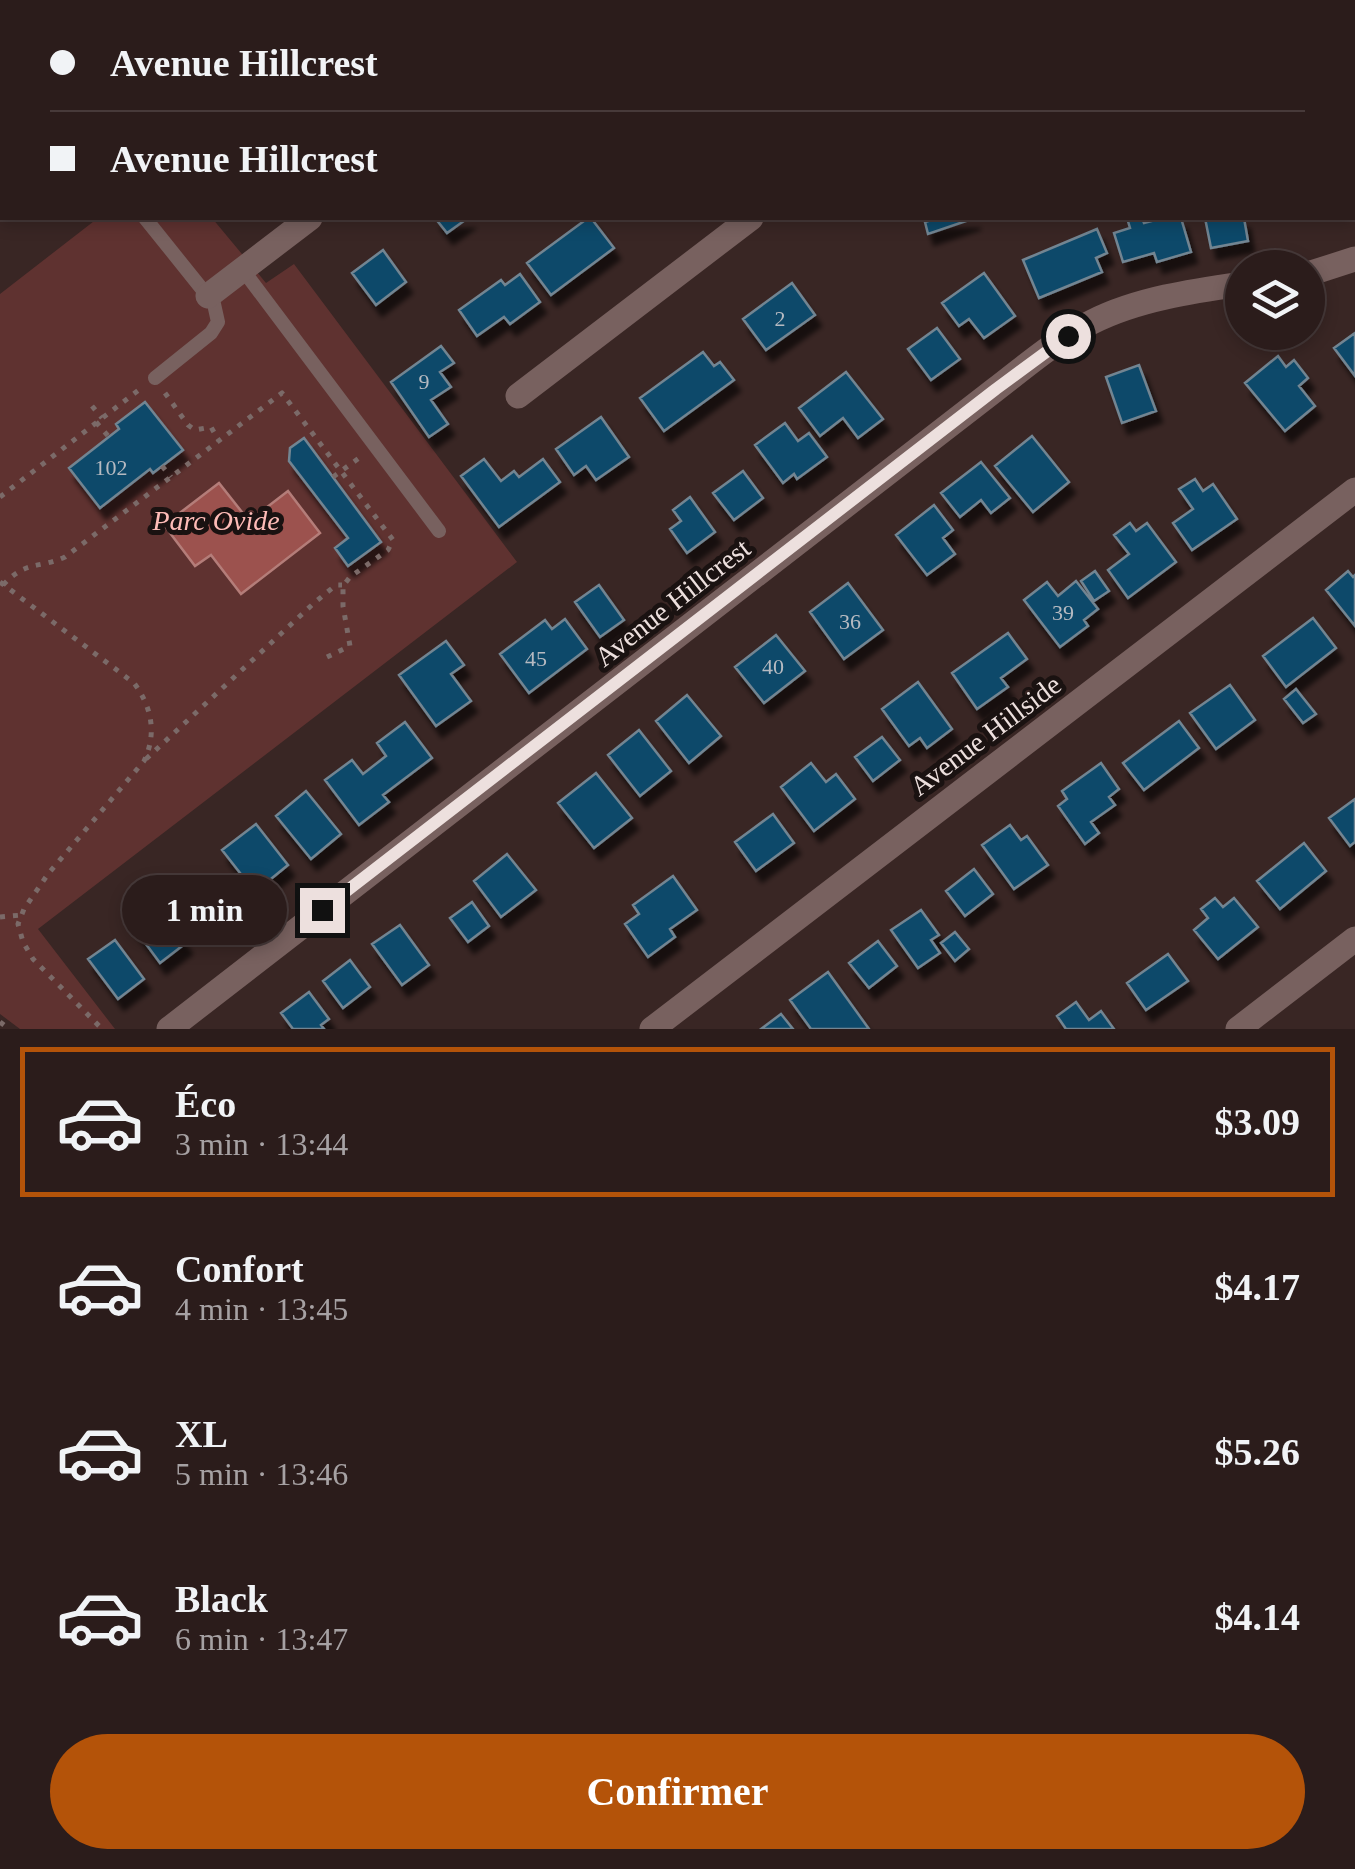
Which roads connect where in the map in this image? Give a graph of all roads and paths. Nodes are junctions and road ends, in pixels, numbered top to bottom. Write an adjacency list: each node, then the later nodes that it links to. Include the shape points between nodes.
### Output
1 (146, 220): 8 (lane)
2 (307, 220): 6 (street)
3 (748, 220): 10 (street)
4 (1355, 258): 5 (street)
5 (1325, 268)
6 (244, 270): 8 (street); 21 (lane)
7 (1225, 287): 32 (street, Avenue Hillcrest, via 1115,312 1068,336)
8 (208, 296): 9 (lane, via 216,327)
9 (154, 378): 12 (path); 14 (path, via 188,425 211,427)
10 (518, 396)
11 (92, 406): 12 (path)
12 (99, 420): 13 (path); 20 (path)
13 (109, 437)
14 (218, 441): 16 (path, via 282,394); 17 (path)
15 (162, 466): 17 (path)
16 (341, 472): 18 (path); 23 (path, via 393,540)
17 (171, 477): 22 (path, via 66,557 21,569)
18 (333, 478)
19 (1355, 490): 33 (street, Avenue Hillside)
20 (0, 497)
21 (440, 531)
22 (2, 584): 25 (path, via 134,683 150,711)
23 (343, 586): 24 (path, via 350,646); 25 (path, via 314,603)
24 (327, 657)
25 (144, 761): 26 (path, via 48,874)
26 (22, 916): 27 (path); 31 (path, via 18,924 33,958)
27 (0, 917)
28 (1355, 939): 34 (street)
29 (0, 1022): 30 (path)
30 (9, 1029)
31 (102, 1029)
32 (169, 1029)
33 (652, 1029)
34 (1238, 1029)

